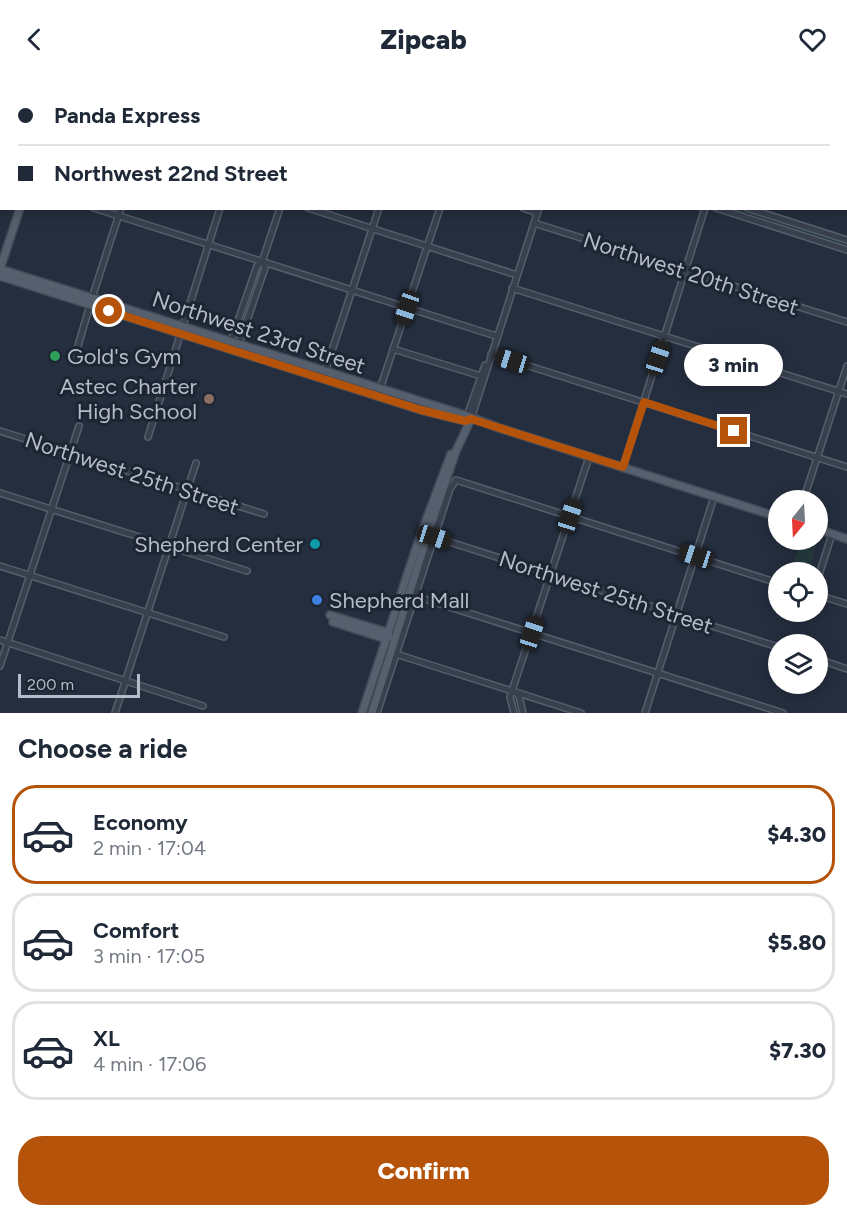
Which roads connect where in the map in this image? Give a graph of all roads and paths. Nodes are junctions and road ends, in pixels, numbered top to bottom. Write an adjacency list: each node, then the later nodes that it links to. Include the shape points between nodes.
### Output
1 (20, 210): 23 (main road)
2 (100, 210): 13 (street)
3 (121, 210): 13 (street)
4 (219, 210): 17 (street)
5 (279, 210): 20 (street)
6 (314, 210): 15 (street)
7 (378, 210): 15 (street)
8 (439, 210): 18 (street)
9 (704, 210): 21 (street)
10 (722, 210): 19 (street)
11 (753, 210): 16 (street)
12 (538, 211): 14 (street)
13 (119, 216): 17 (street); 26 (street)
14 (534, 223): 21 (street, Northwest 20th Street); 22 (street)
15 (372, 229): 18 (street); 25 (street)
16 (847, 240)
17 (208, 245): 20 (street); 30 (street)
18 (428, 246): 22 (street); 27 (street)
19 (847, 250)
20 (262, 262): 25 (street); 33 (street, via 257,266); 34 (street, via 265,268)
21 (685, 271): 29 (street, Northwest 20th Street); 32 (street)
22 (517, 274): 24 (street)
23 (0, 276): 26 (main road, Northwest 23rd Street); 26 (main road, Northwest 23rd Street, via 79,294)
24 (512, 288): 31 (street); 32 (street)
25 (352, 291): 27 (street); 39 (street)
26 (91, 301): 28 (main road, Northwest 23rd Street); 28 (main road, Northwest 23rd Street); 37 (street)
27 (407, 308): 31 (street); 35 (street)
28 (128, 313): 30 (main road, Northwest 23rd Street)
29 (847, 322)
30 (181, 330): 33 (main road, Northwest 23rd Street); 55 (street)
31 (496, 336): 36 (street)
32 (665, 336): 44 (street); 49 (street)
33 (229, 345): 34 (main road, Northwest 23rd Street)
34 (238, 348): 39 (main road, Northwest 23rd Street)
35 (393, 349): 40 (street); 45 (street)
36 (490, 355): 40 (street); 49 (street); 52 (street)
37 (75, 356)
38 (847, 366): 44 (street)
39 (324, 376): 41 (main road, Northwest 23rd Street); 43 (main road, Northwest 23rd Street)
40 (481, 376): 52 (street)
41 (347, 379): 42 (main road, Northwest 23rd Street); 43 (main road)
42 (370, 387): 43 (main road); 45 (main road, Northwest 23rd Street)
43 (360, 391): 45 (main road, Northwest 23rd Street)
44 (839, 392): 46 (street); 58 (street)
45 (379, 393): 47 (main road, Northwest 23rd Street)
46 (847, 394)
47 (401, 400): 48 (main road, Northwest 23rd Street); 50 (main road, Northwest 23rd Street)
48 (423, 402): 50 (main road); 51 (main road, Northwest 23rd Street)
49 (644, 402): 58 (street); 60 (street)
50 (421, 410): 51 (main road, Northwest 23rd Street)
51 (441, 411): 52 (main road, Northwest 23rd Street)
52 (468, 419): 57 (main road, Northwest 23rd Street); 70 (main road); 75 (main road)
53 (79, 426): 56 (street)
54 (0, 431): 56 (street, Northwest 25th Street)
55 (148, 437)
56 (70, 453): 62 (street, Northwest 25th Street); 66 (street)
57 (589, 457): 60 (main road, Northwest 23rd Street); 69 (street)
58 (817, 458): 61 (street); 63 (street)
59 (196, 463): 62 (street)
60 (623, 467): 65 (main road, Northwest 23rd Street)
61 (847, 467)
62 (189, 490): 67 (street, Northwest 25th Street); 76 (street)
63 (807, 490)
64 (0, 493): 66 (street)
65 (714, 497): 68 (main road, Northwest 23rd Street); 78 (street)
66 (52, 509): 76 (street); 83 (street)
67 (264, 514)
68 (768, 514)
69 (570, 516): 73 (street, via 458,480 451,484); 78 (street); 82 (street)
70 (430, 527): 75 (main road); 77 (main road)
71 (828, 533): 72 (main road)
72 (832, 534): 74 (main road); 79 (street)
73 (434, 537): 82 (street, Northwest 25th Street); 85 (street)
74 (847, 539)
75 (419, 542): 77 (main road); 93 (main road)
76 (170, 547): 81 (street); 88 (street)
77 (423, 553): 91 (main road)
78 (696, 556): 84 (street); 89 (street)
79 (823, 562)
80 (0, 566): 83 (street)
81 (247, 571)
82 (551, 574): 89 (street, Northwest 25th Street); 92 (street)
83 (30, 576): 88 (street); 96 (street)
84 (768, 580)
85 (415, 596): 92 (street); 98 (street)
86 (828, 598): 87 (street)
87 (847, 604)
88 (148, 613): 94 (street); 103 (street)
89 (677, 614): 97 (street, Northwest 25th Street); 102 (street)
90 (332, 619): 93 (main road)
91 (401, 622): 93 (main road); 98 (main road)
92 (532, 633): 102 (street); 104 (street)
93 (388, 634): 98 (main road); 107 (main road)
94 (224, 637)
95 (0, 640): 96 (street)
96 (8, 643): 100 (street); 103 (street)
97 (768, 644)
98 (394, 651): 104 (street); 108 (main road); 109 (street)
99 (828, 662): 101 (street)
100 (0, 666)
101 (847, 669)
102 (658, 673): 113 (street); 114 (street)
103 (126, 681): 105 (street); 106 (street)
104 (513, 691): 110 (street, via 510,697); 111 (street, via 519,696); 112 (street)
105 (203, 706)
106 (116, 713)
107 (362, 713)
108 (372, 713)
109 (378, 713)
110 (514, 713)
111 (523, 713)
112 (581, 713)
113 (645, 713)
114 (783, 713)

